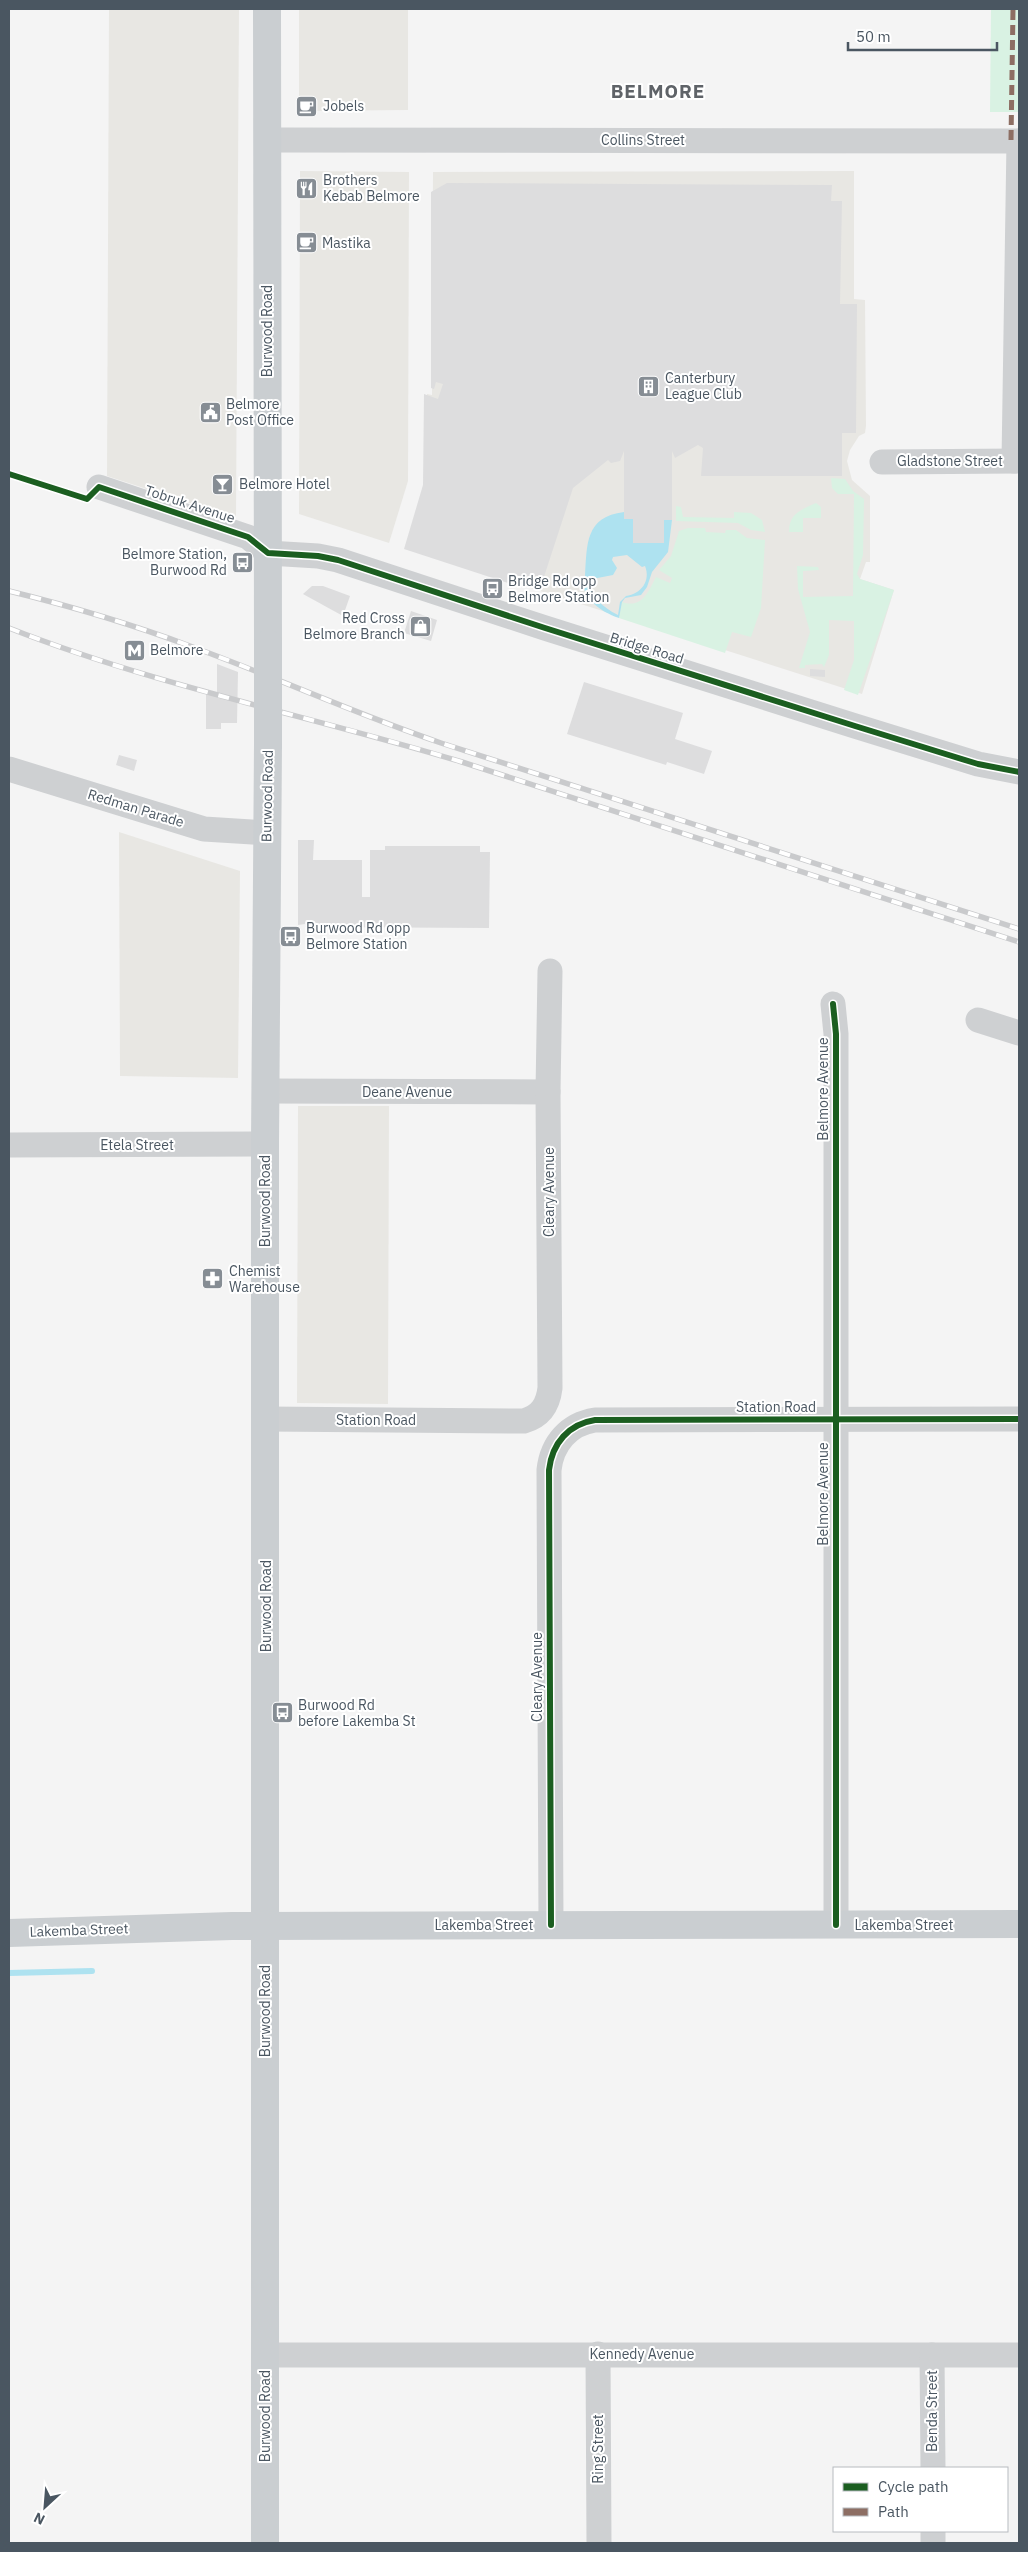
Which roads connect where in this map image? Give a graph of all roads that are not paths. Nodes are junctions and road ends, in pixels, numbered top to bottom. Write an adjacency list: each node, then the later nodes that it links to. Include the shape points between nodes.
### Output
1 (267, 9): 2 (main road, Burwood Road)
2 (267, 140): 3 (street, Collins Street); 7 (main road, Burwood Road)
3 (1019, 141): 4 (street)
4 (1017, 461): 5 (street, Gladstone Street)
5 (882, 462)
6 (99, 487): 7 (street, Tobruk Avenue, via 248,537)
7 (268, 553): 9 (street, Bridge Road, via 338,560 847,724 978,764); 10 (main road, Burwood Road, bridge)
8 (9, 769): 10 (street, Redman Parade, via 204,829)
9 (1019, 772)
10 (267, 833): 15 (main road, Burwood Road)
11 (550, 971): 16 (street, Cleary Avenue)
12 (833, 1004): 21 (street, Belmore Avenue, via 836,1034)
13 (978, 1020): 14 (street)
14 (1019, 1033)
15 (266, 1091): 16 (street, Deane Avenue); 17 (main road, Burwood Road)
16 (548, 1092): 19 (street, Cleary Avenue, via 550,1388)
17 (265, 1144): 18 (street, Etela Street); 20 (main road, Burwood Road)
18 (9, 1145)
19 (542, 1411): 20 (street, Station Road, via 524,1421)
20 (266, 1419): 27 (main road, Burwood Road)
21 (835, 1419): 22 (street, Station Road); 23 (street, Station Road, via 595,1420 577,1424); 26 (street, Belmore Avenue)
22 (1019, 1419)
23 (566, 1432): 25 (street, Cleary Avenue, via 552,1453 549,1470)
24 (1019, 1924): 26 (main road, Lakemba Street)
25 (551, 1925): 26 (main road, Lakemba Street); 27 (main road, Lakemba Street)
26 (836, 1925)
27 (265, 1926): 28 (main road, Lakemba Street); 30 (main road, Burwood Road)
28 (9, 1932)
29 (598, 2354): 30 (street, Kennedy Avenue); 31 (street, Kennedy Avenue); 35 (street, Ring Street)
30 (265, 2355): 34 (main road, Burwood Road)
31 (932, 2355): 32 (street, Kennedy Avenue); 33 (street, Benda Street)
32 (1019, 2355)
33 (932, 2467)
34 (265, 2543)
35 (598, 2543)

